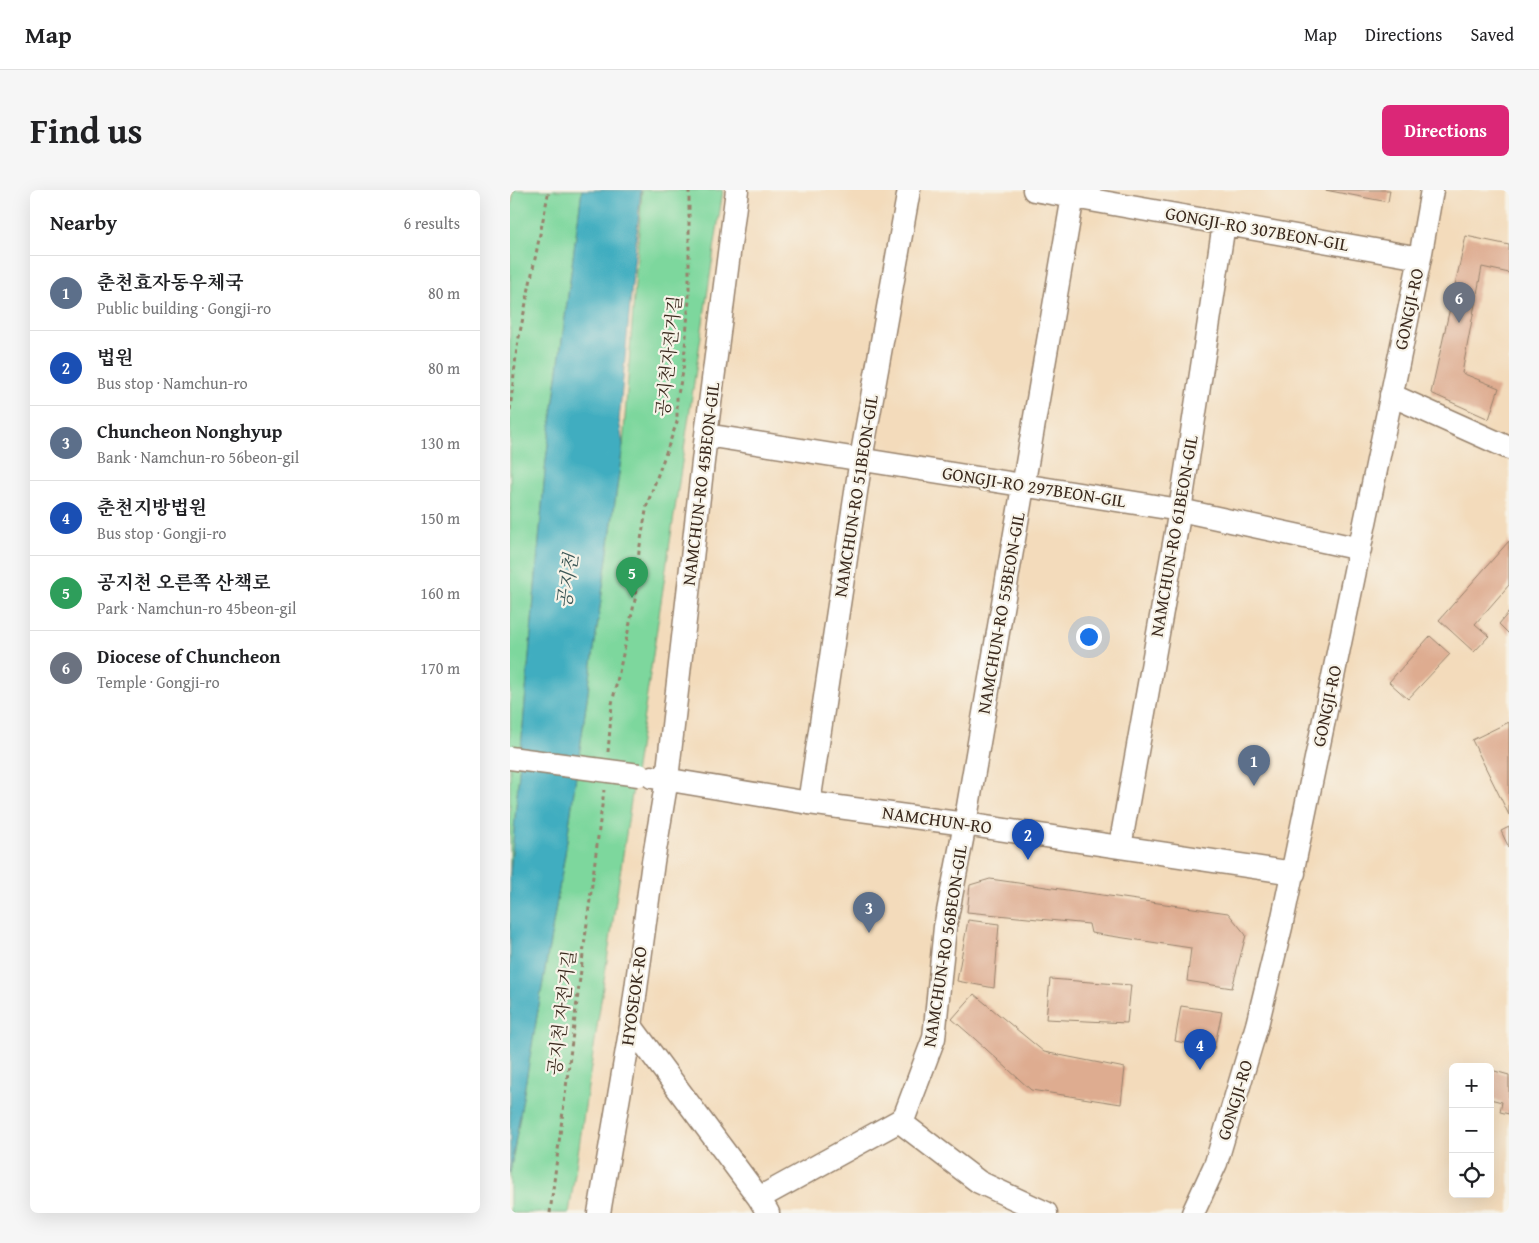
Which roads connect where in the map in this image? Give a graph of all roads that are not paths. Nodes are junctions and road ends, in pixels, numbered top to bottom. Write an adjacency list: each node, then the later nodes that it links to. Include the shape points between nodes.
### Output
1 (737, 190): 9 (street, NAMCHUN-RO 45BEON-GIL)
2 (909, 190): 11 (street, NAMCHUN-RO 51BEON-GIL)
3 (1034, 190): 5 (street, GONGJI-RO 307BEON-GIL)
4 (1432, 190): 7 (street, GONGJI-RO)
5 (1073, 196): 6 (street, GONGJI-RO 307BEON-GIL); 12 (street, NAMCHUN-RO 55BEON-GIL)
6 (1224, 224): 7 (street, GONGJI-RO 307BEON-GIL); 13 (street, NAMCHUN-RO 61BEON-GIL)
7 (1420, 258): 8 (street, GONGJI-RO)
8 (1391, 395): 10 (street); 14 (street, GONGJI-RO)
9 (706, 436): 11 (street, GONGJI-RO 297BEON-GIL); 16 (street, NAMCHUN-RO 45BEON-GIL)
10 (1509, 448)
11 (861, 459): 12 (street, GONGJI-RO 297BEON-GIL); 17 (street, NAMCHUN-RO 51BEON-GIL)
12 (1023, 486): 13 (street, GONGJI-RO 297BEON-GIL); 18 (street, NAMCHUN-RO 55BEON-GIL)
13 (1180, 510): 14 (street, GONGJI-RO 297BEON-GIL); 19 (street, NAMCHUN-RO 61BEON-GIL)
14 (1360, 549): 20 (street, GONGJI-RO)
15 (510, 758): 16 (street, NAMCHUN-RO, bridge)
16 (667, 779): 17 (street, NAMCHUN-RO); 21 (street, HYOSEOK-RO)
17 (809, 802): 18 (street, NAMCHUN-RO)
18 (965, 824): 19 (street, NAMCHUN-RO); 22 (street, NAMCHUN-RO 56BEON-GIL, via 945,927 934,1038 905,1116)
19 (1120, 846): 20 (street, NAMCHUN-RO)
20 (1294, 873): 26 (street, GONGJI-RO, via 1257,1025 1216,1163)
21 (631, 1026): 23 (street); 24 (street, HYOSEOK-RO)
22 (899, 1121): 23 (street); 25 (street, via 979,1182)
23 (763, 1206)
24 (599, 1213)
25 (1046, 1213)
26 (1193, 1213)

